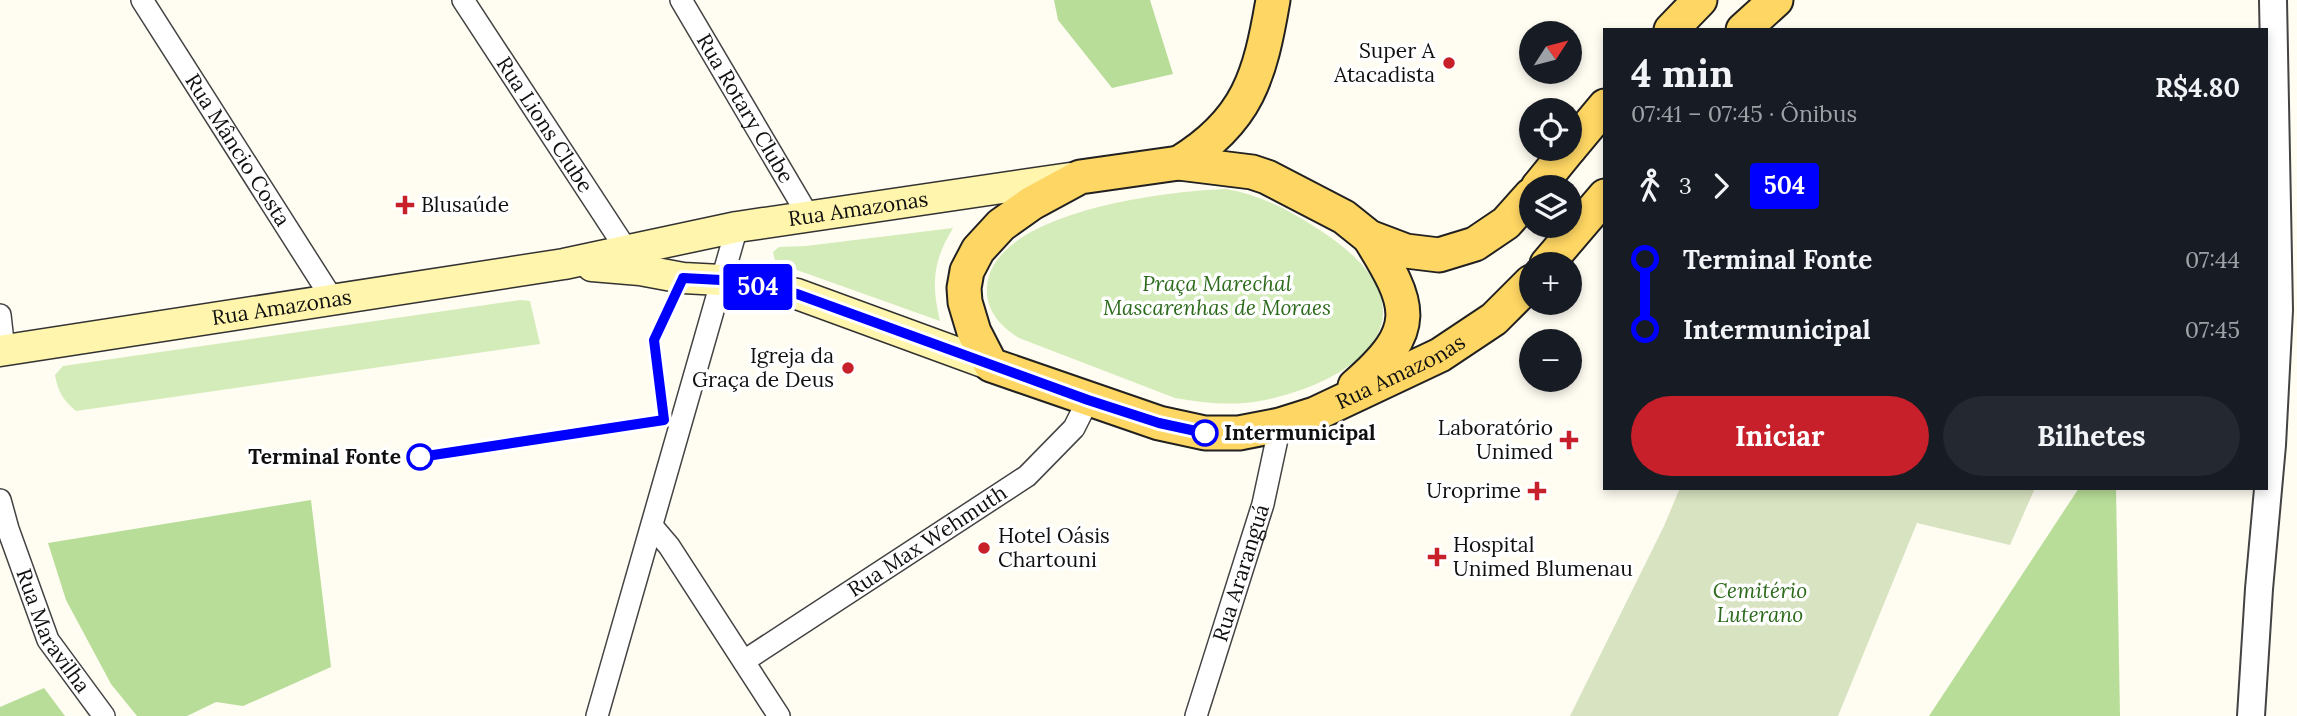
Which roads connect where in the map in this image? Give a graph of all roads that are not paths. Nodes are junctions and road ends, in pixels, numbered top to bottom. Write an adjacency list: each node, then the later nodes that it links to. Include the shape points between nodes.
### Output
1 (142, 0): 26 (street, Rua Mâncio Costa)
2 (463, 0): 21 (street, Rua Lions Clube)
3 (681, 0): 18 (street, Rua Rotary Clube)
4 (1273, 0): 13 (main road, via 1262,60 1247,97 1204,148)
5 (1700, 0): 8 (main road)
6 (1776, 0): 9 (main road)
7 (2273, 0): 33 (street, via 2279,310)
8 (1673, 28)
9 (1745, 28)
10 (1603, 108): 11 (main road)
11 (1582, 134)
12 (1559, 161): 14 (main road)
13 (1179, 163): 15 (main road, Rua Amazonas); 20 (main road, Rua Amazonas, via 1267,177 1344,217)
14 (1548, 175)
15 (1080, 177): 18 (main road, Rua Amazonas); 29 (main road, via 1001,225 978,250 967,271 965,302)
16 (1603, 198): 22 (main road)
17 (1519, 208): 20 (main road, Rua Amazonas, via 1475,244 1439,255 1406,251)
18 (809, 217): 19 (main road, Rua Amazonas)
19 (737, 227): 21 (main road, Rua Amazonas); 24 (street)
20 (1368, 237): 31 (main road, via 1393,276 1404,325 1395,346 1375,369)
21 (626, 249): 23 (main road, Rua Amazonas)
22 (1557, 252)
23 (564, 264): 24 (main road, Rua Amazonas); 26 (main road, Rua Amazonas)
24 (721, 280): 29 (main road, Rua Amazonas, via 797,294); 36 (street)
25 (1519, 294): 31 (main road, Rua Amazonas, via 1494,319 1440,355)
26 (333, 300): 28 (main road, Rua Amazonas)
27 (0, 315): 28 (street)
28 (2, 351)
29 (991, 365): 30 (main road, Rua Amazonas)
30 (1088, 400): 32 (main road, Rua Amazonas, via 1205,433 1239,433); 37 (street, Rua Max Wehmuth, via 1074,428 1027,476)
31 (1332, 406): 32 (main road, Rua Amazonas)
32 (1280, 425): 41 (street, Rua Araranguá, via 1263,504)
33 (2268, 489)
34 (2268, 490): 42 (street)
35 (0, 500): 38 (street, Rua Maravilha, via 48,640)
36 (652, 526): 37 (street); 39 (street)
37 (744, 661): 40 (street)
38 (104, 716)
39 (597, 716)
40 (779, 716)
41 (1196, 716)
42 (2251, 716)

